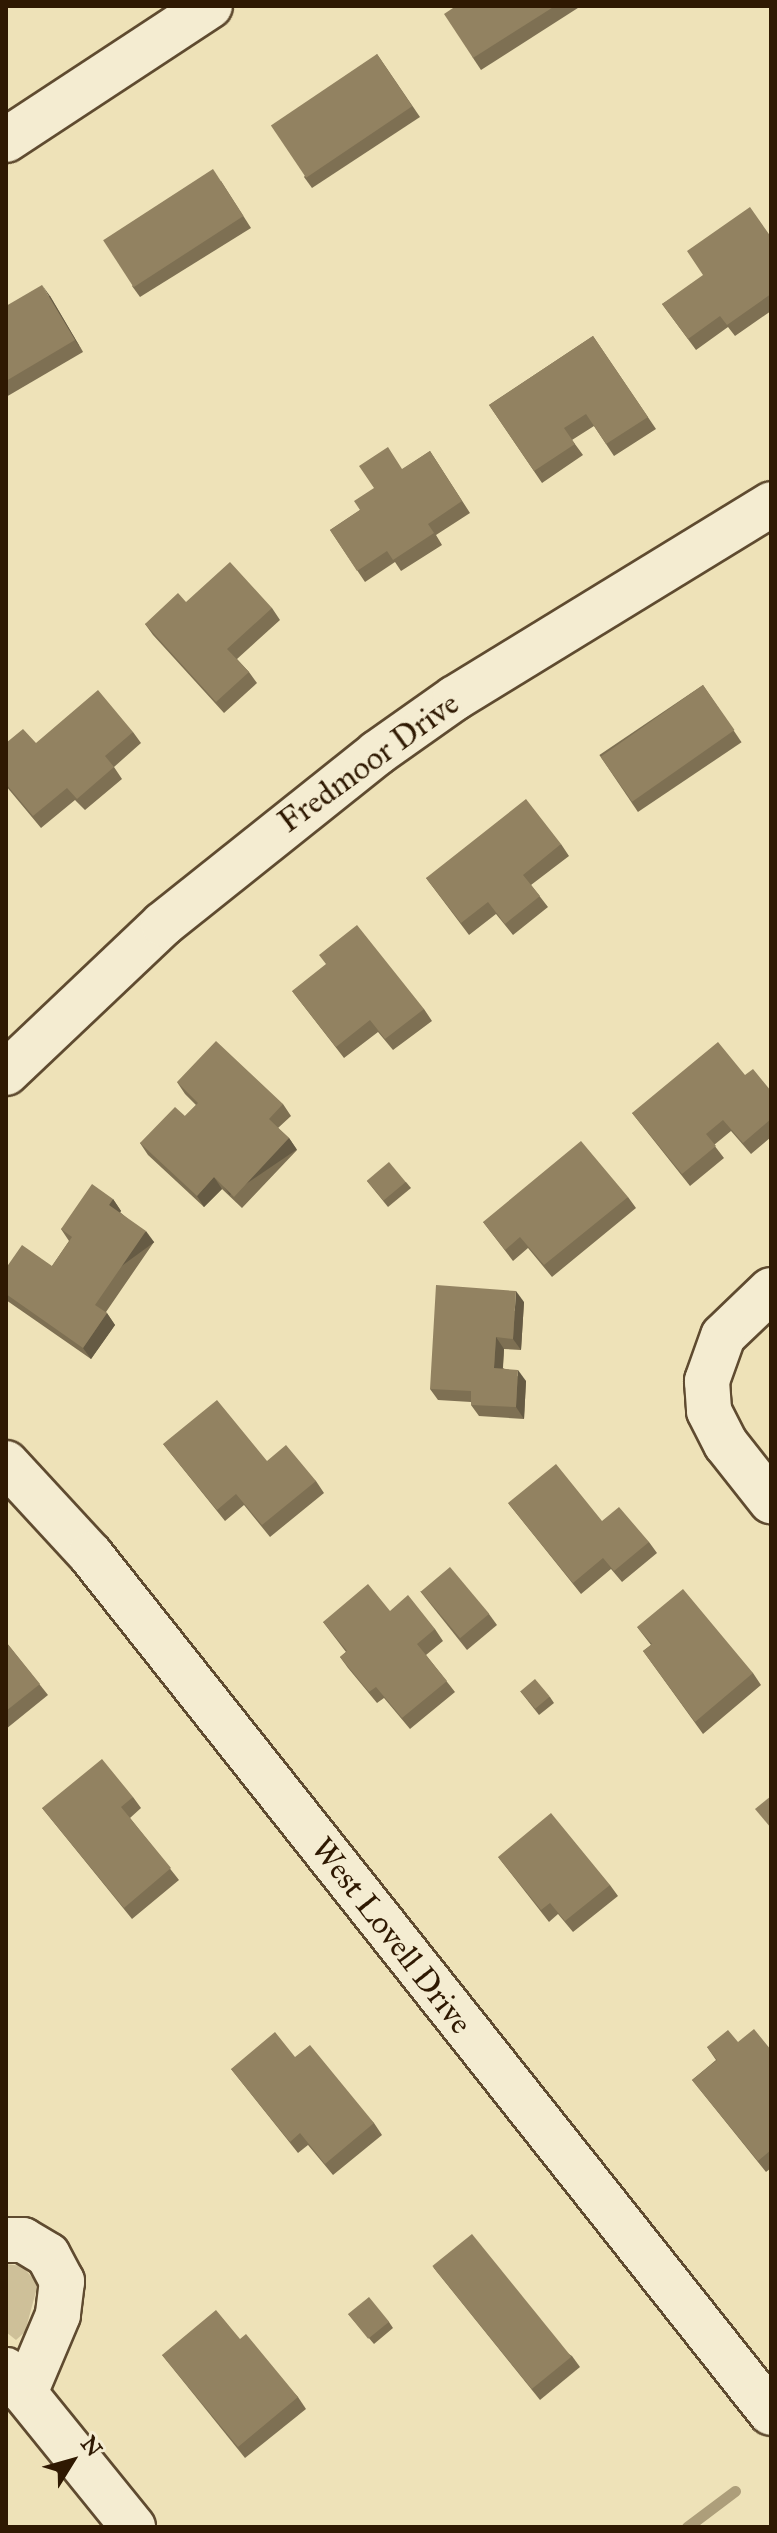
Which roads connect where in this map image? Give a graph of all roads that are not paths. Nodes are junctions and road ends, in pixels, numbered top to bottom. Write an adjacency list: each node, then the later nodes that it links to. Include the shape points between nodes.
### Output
1 (210, 6): 2 (street)
2 (6, 140)
3 (771, 504): 4 (street, Fredmoor Drive, via 455,698 365,762 163,924)
4 (6, 1073)
5 (771, 1290): 7 (street, via 723,1336 707,1381 709,1411 726,1444)
6 (6, 1463): 10 (street, West Lovell Drive, via 90,1554)
7 (771, 1501)
8 (6, 2240): 9 (street, via 23,2240 48,2255 62,2281 58,2315)
9 (16, 2382): 11 (street)
10 (771, 2413)
11 (133, 2527)

